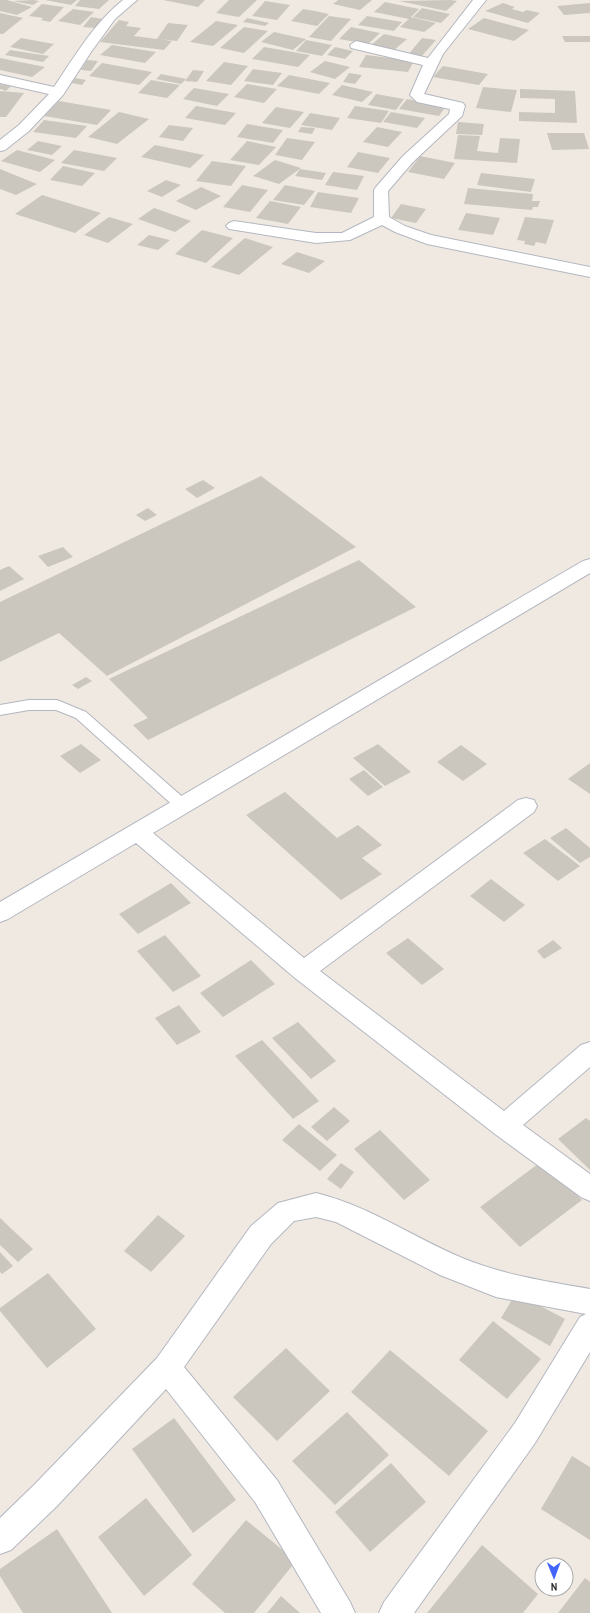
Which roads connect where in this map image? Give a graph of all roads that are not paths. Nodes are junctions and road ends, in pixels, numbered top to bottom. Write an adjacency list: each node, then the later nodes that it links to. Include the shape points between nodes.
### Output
1 (131, 0): 6 (street, via 111,16)
2 (480, 0): 4 (street)
3 (356, 45): 4 (street)
4 (431, 63): 8 (street, via 418,94 422,99 458,106 455,116 408,159 381,190)
5 (0, 79): 6 (street)
6 (58, 92): 7 (street, via 24,128)
7 (0, 147)
8 (382, 218): 9 (street, via 345,237 316,238); 10 (street, via 400,229 427,239)
9 (234, 226)
10 (590, 272)
11 (590, 565): 13 (street)
12 (0, 710): 13 (lane, via 29,705 57,705 81,715)
13 (182, 805): 15 (street)
14 (526, 806): 17 (street)
15 (137, 832): 16 (street); 17 (street)
16 (0, 913)
17 (303, 971): 19 (street)
18 (590, 1052): 19 (street)
19 (504, 1126): 20 (street)
20 (590, 1189)
21 (590, 1302): 23 (street, via 496,1284 450,1266 341,1211 316,1205 287,1211 261,1235)
22 (590, 1326): 26 (street, via 525,1433)
23 (167, 1368): 24 (street); 25 (street, via 266,1491)
24 (0, 1539)
25 (339, 1613)
26 (395, 1613)

